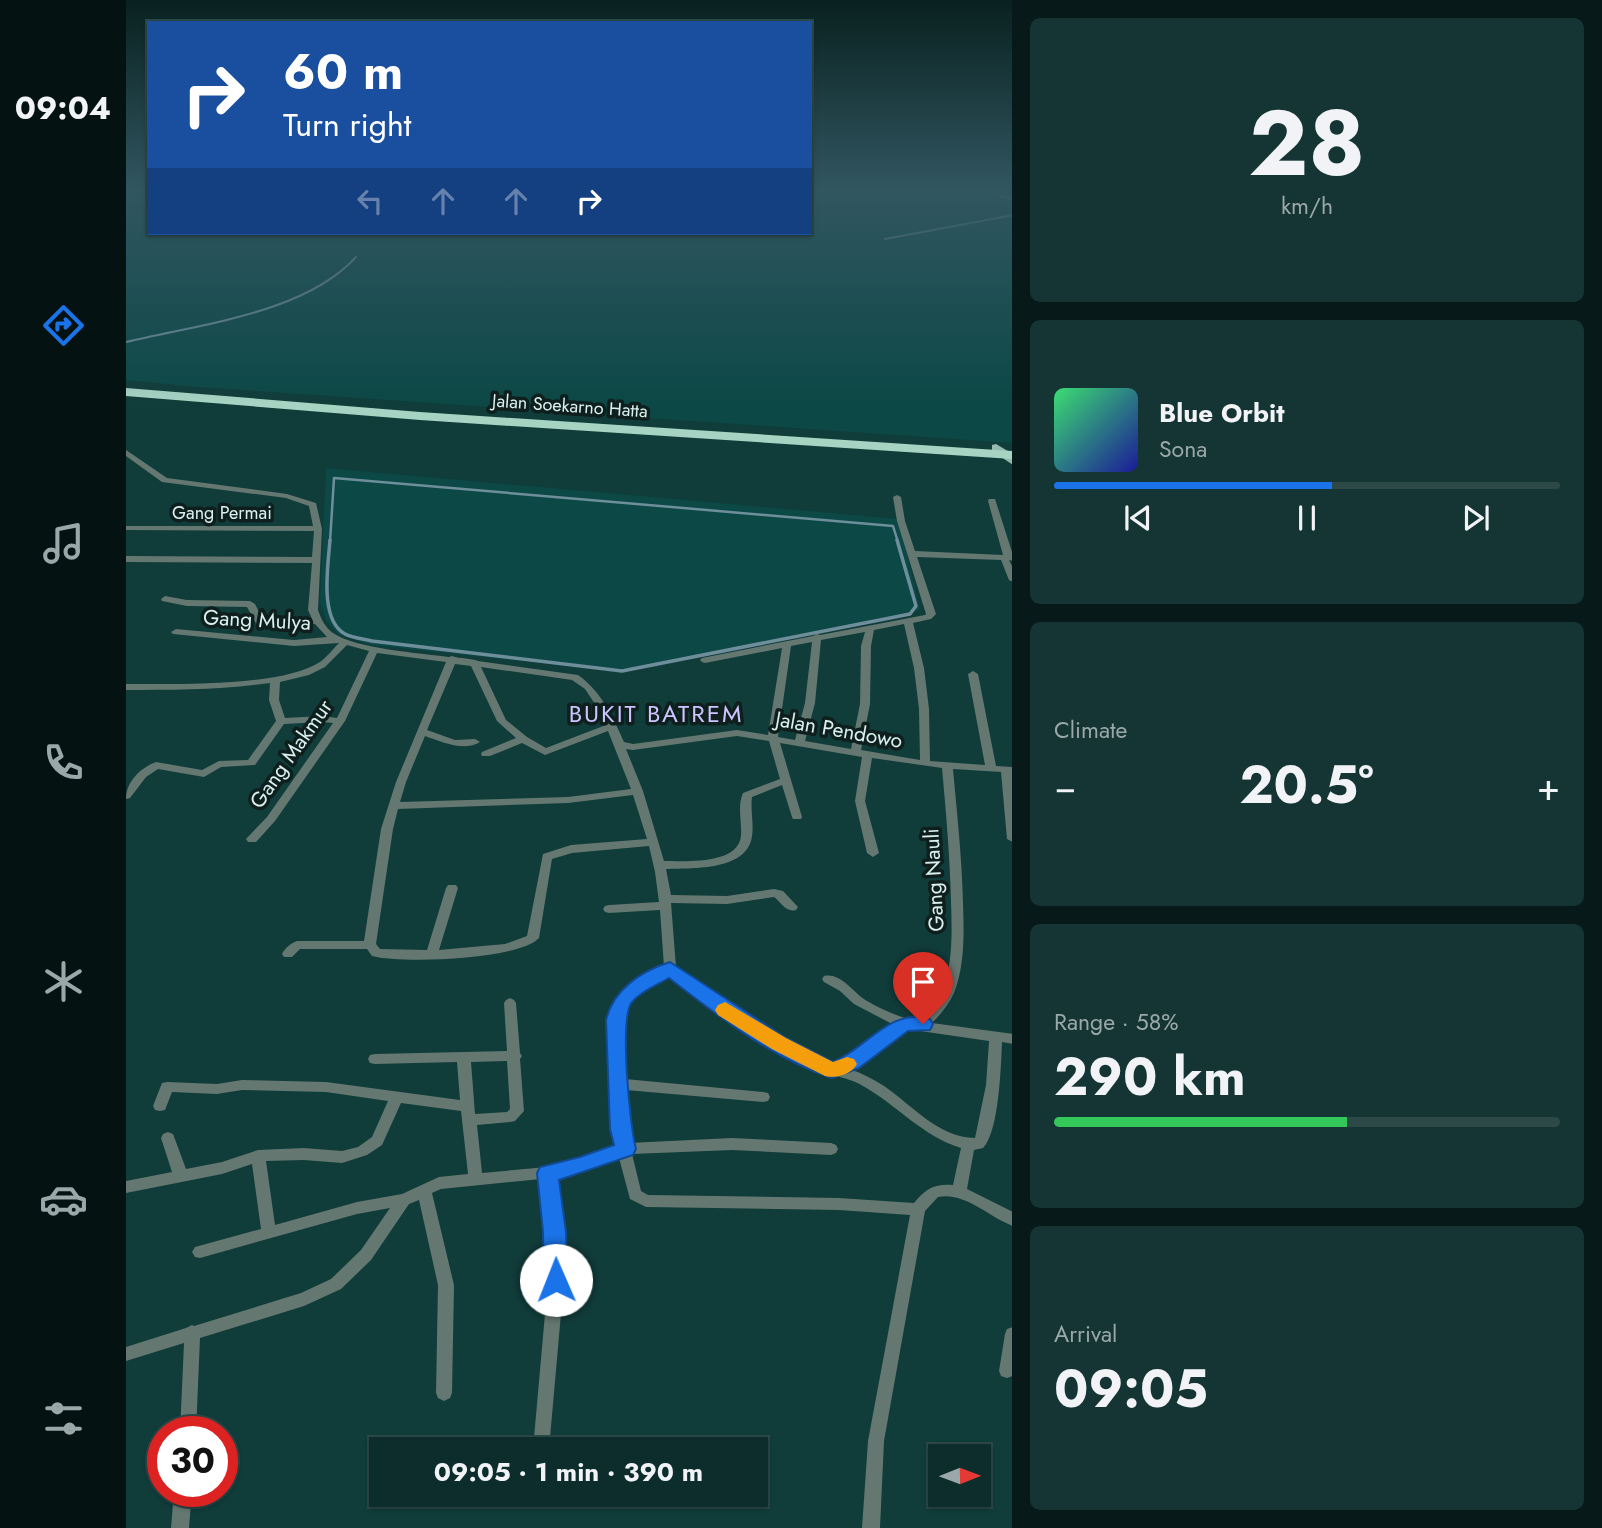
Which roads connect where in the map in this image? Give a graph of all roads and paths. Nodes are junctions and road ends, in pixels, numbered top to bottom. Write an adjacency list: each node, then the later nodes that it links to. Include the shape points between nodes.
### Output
1 (126, 390): 3 (highway, Jalan Soekarno Hatta, via 420,416)
2 (126, 452): 7 (street, via 165,480 306,500 313,505)
3 (1007, 453)
4 (897, 496): 8 (street)
5 (992, 501): 9 (street)
6 (126, 528): 7 (street, Gang Permai)
7 (318, 529): 11 (street)
8 (914, 554): 9 (street); 15 (street, via 931,614)
9 (1008, 558): 12 (street)
10 (126, 559): 11 (street)
11 (314, 560): 14 (street)
12 (1012, 580)
13 (165, 599): 14 (street, via 250,604 261,625)
14 (317, 621): 19 (street)
15 (908, 622): 16 (street); 39 (street, via 922,688)
16 (870, 629): 18 (street); 37 (street)
17 (176, 632): 19 (street, Gang Mulya, via 294,643)
18 (817, 637): 20 (street); 35 (street, via 810,703)
19 (341, 641): 21 (street); 26 (street, via 324,664)
20 (787, 644): 23 (street); 32 (street)
21 (374, 650): 22 (street); 29 (street, Gang Makmur)
22 (452, 659): 24 (street); 31 (street)
23 (705, 660)
24 (474, 662): 30 (street, via 580,678); 33 (street, via 502,722)
25 (973, 674): 41 (street)
26 (275, 682): 27 (street); 28 (street, via 274,700)
27 (126, 687)
28 (281, 721): 29 (street); 45 (street, via 251,763 219,764 204,774 156,765)
29 (340, 721): 48 (street, Gang Makmur)
30 (611, 726): 33 (street, via 549,752); 36 (street)
31 (422, 732): 34 (street, via 453,743); 46 (street)
32 (773, 737): 35 (street, Jalan Pendowo); 36 (street, Jalan Pendowo, via 737,733 633,747); 43 (street)
33 (523, 739): 38 (street)
34 (475, 742)
35 (800, 742): 37 (street, Jalan Pendowo)
36 (619, 744): 44 (street)
37 (862, 753): 39 (street, Jalan Pendowo); 51 (street, via 860,801)
38 (486, 754)
39 (925, 764): 40 (street, Jalan Pendowo)
40 (947, 765): 41 (street, Jalan Pendowo); 64 (street, Gang Nauli, via 957,960 948,994)
41 (991, 769): 42 (street, Jalan Pendowo)
42 (1009, 770): 49 (street)
43 (786, 780): 47 (street); 52 (street, via 747,795 746,840 743,851 732,859)
44 (638, 791): 46 (street, via 568,800); 50 (street)
45 (126, 796)
46 (394, 806): 57 (street)
47 (797, 817)
48 (252, 839)
49 (1012, 839)
50 (653, 842): 52 (street); 59 (street, via 582,847 547,857 533,938 484,951)
51 (873, 853)
52 (659, 868): 54 (street)
53 (452, 888): 59 (street)
54 (665, 903): 55 (street, via 774,892); 56 (street); 60 (street)
55 (792, 907)
56 (609, 909)
57 (370, 945): 58 (street, via 297,945); 59 (street, via 376,953)
58 (288, 954)
59 (432, 954)
60 (670, 969): 70 (street, via 779,1044); 71 (street, via 626,996 619,1008)
61 (828, 979): 63 (street, via 858,1001)
62 (510, 1003): 67 (street)
63 (904, 1024): 64 (street); 70 (street, via 852,1062)
64 (923, 1024): 65 (street)
65 (996, 1038): 66 (street); 77 (street, via 983,1139)
66 (1012, 1039)
67 (515, 1056): 68 (street); 75 (street, via 515,1114 510,1118)
68 (464, 1058): 69 (street); 75 (street)
69 (375, 1059)
70 (832, 1070): 77 (street, via 868,1083 928,1125)
71 (619, 1084): 72 (street); 78 (street)
72 (763, 1097)
73 (396, 1099): 74 (street, via 326,1087 169,1086); 75 (street); 80 (street, via 377,1140 362,1151 342,1157)
74 (160, 1106)
75 (470, 1113): 83 (street)
76 (168, 1138): 82 (street)
77 (968, 1146): 86 (street)
78 (625, 1149): 79 (street, via 732,1144); 81 (street, via 582,1166); 88 (street, via 635,1195 646,1201)
79 (831, 1149)
80 (258, 1156): 82 (street); 90 (street)
81 (547, 1173): 83 (street); 98 (street, via 556,1280)
82 (181, 1176): 84 (street)
83 (475, 1179): 85 (street, via 439,1183)
84 (126, 1187)
85 (424, 1191): 87 (street); 96 (street, via 446,1285)
86 (959, 1191): 88 (street, via 937,1191); 89 (street)
87 (404, 1200): 90 (street, via 379,1202); 92 (street, via 366,1255 336,1284)
88 (918, 1209): 101 (street, via 876,1441)
89 (1012, 1220)
90 (270, 1232): 91 (street)
91 (200, 1252)
92 (192, 1332): 94 (street); 97 (street)
93 (1012, 1334): 95 (street)
94 (126, 1354)
95 (1007, 1371)
96 (444, 1393)
97 (189, 1416)
98 (542, 1437)
99 (182, 1507): 100 (street)
100 (180, 1528)
101 (871, 1528)

